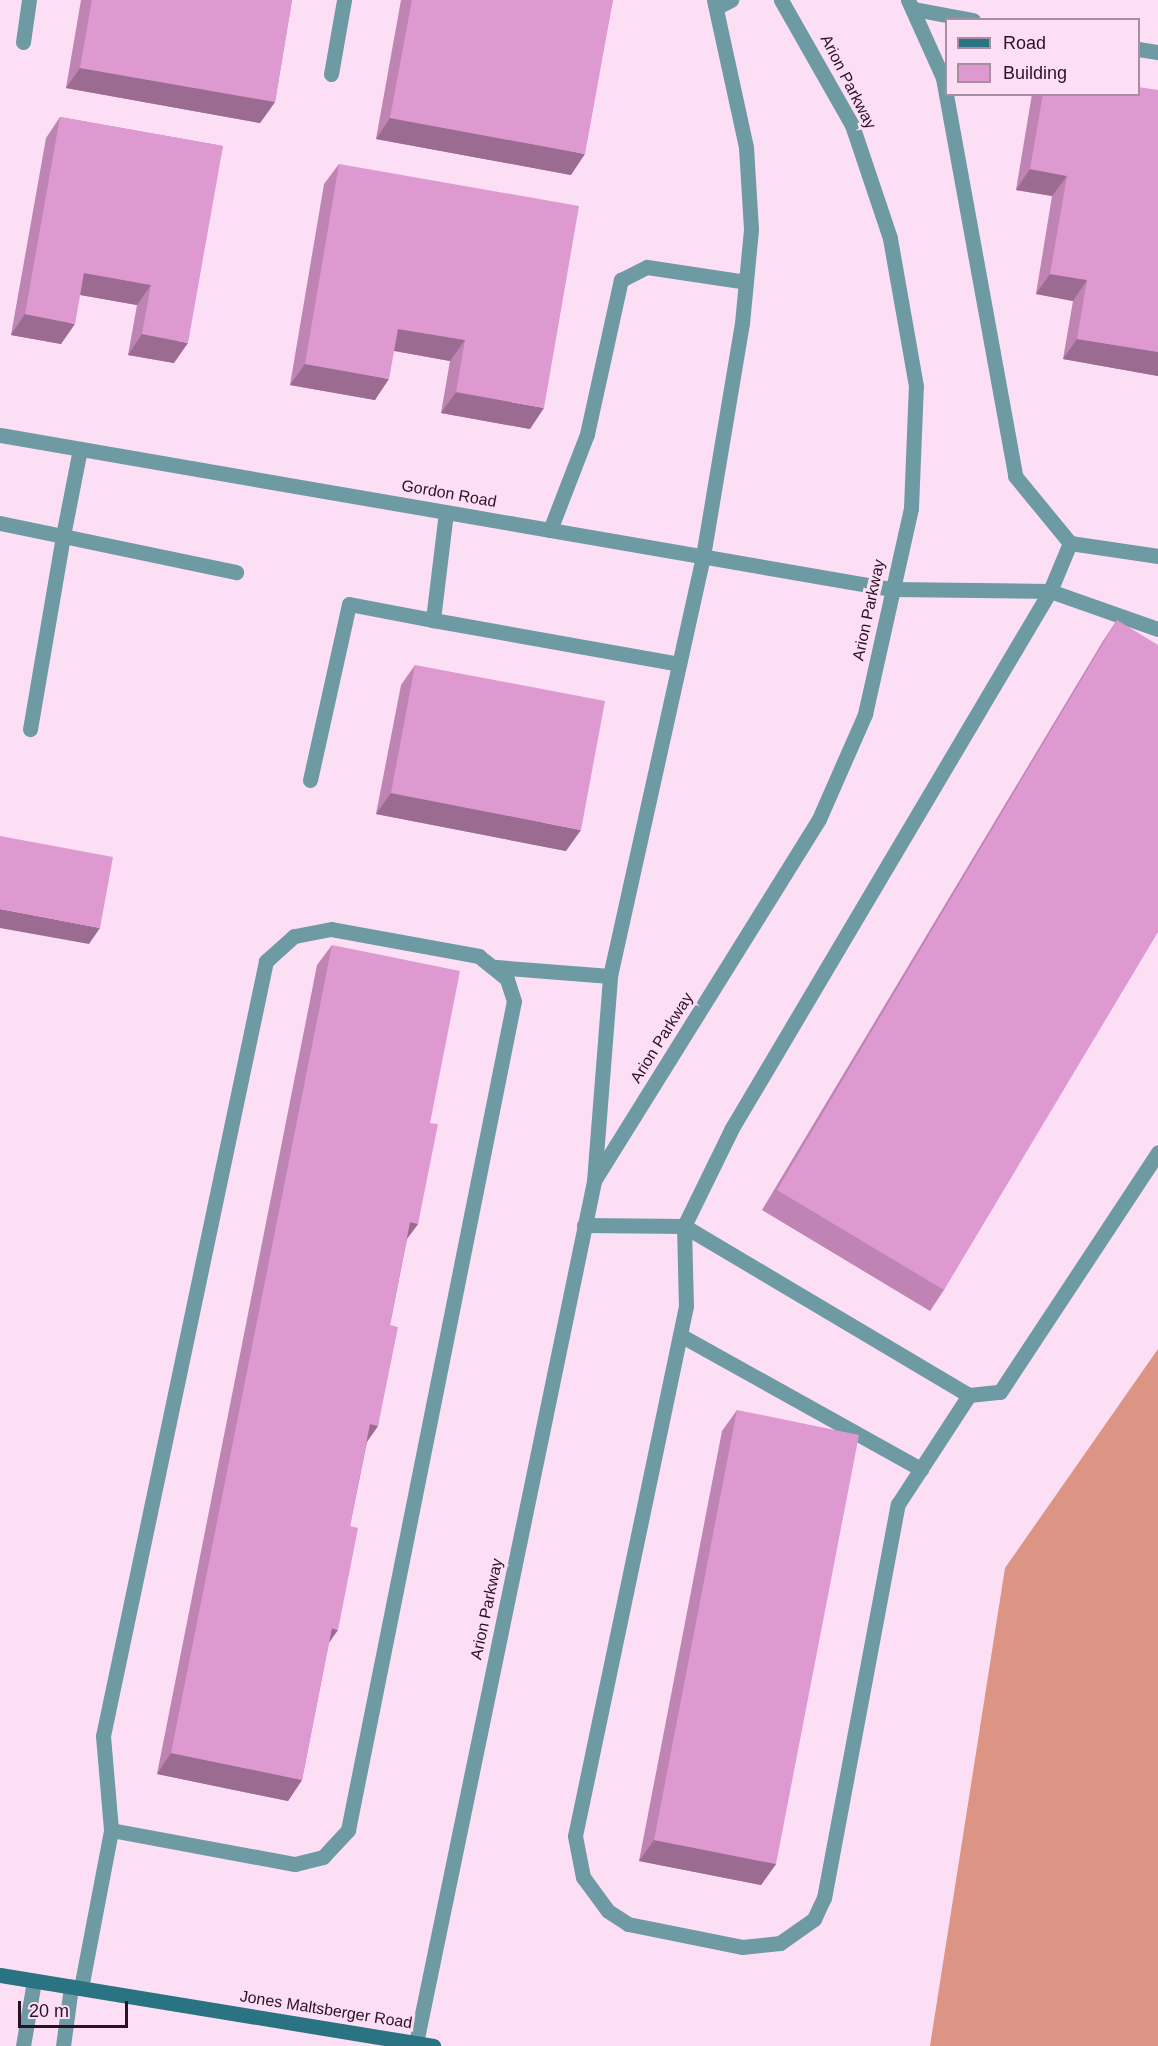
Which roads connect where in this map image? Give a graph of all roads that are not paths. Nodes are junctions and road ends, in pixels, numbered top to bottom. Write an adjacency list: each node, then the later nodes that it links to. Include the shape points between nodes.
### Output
1 (29, 0): 8 (street)
2 (344, 0): 11 (street)
3 (731, 0): 5 (street)
4 (782, 0): 25 (street, Arion Parkway, via 852,125 890,238 916,387 911,508)
5 (715, 4): 14 (street, Arion Parkway, via 746,147 751,230)
6 (911, 5): 7 (street); 12 (street)
7 (965, 18)
8 (23, 42)
9 (1140, 48): 10 (street)
10 (1158, 52)
11 (331, 74)
12 (945, 89)
13 (946, 96): 21 (street, via 1015,476)
14 (746, 282): 19 (street, via 647,267 621,280 587,434); 22 (street, Arion Parkway)
15 (0, 435): 16 (street, Gordon Road)
16 (80, 449): 17 (street, Gordon Road); 20 (street)
17 (446, 512): 19 (street, Gordon Road); 27 (street)
18 (0, 523): 20 (street)
19 (550, 530): 22 (street, Gordon Road)
20 (63, 536): 24 (street); 30 (street)
21 (1070, 543): 23 (street); 26 (street)
22 (703, 556): 25 (street, Gordon Road); 29 (street, Arion Parkway)
23 (1158, 556)
24 (236, 572)
25 (892, 589): 26 (street, Gordon Road); 35 (street, Arion Parkway, via 865,714 819,819)
26 (1050, 591): 28 (street, Gordon Road); 37 (street, via 732,1128)
27 (433, 620): 29 (street); 31 (street, via 349,604)
28 (1158, 629)
29 (680, 664): 33 (street, Arion Parkway)
30 (30, 729)
31 (310, 780)
32 (496, 967): 33 (street); 41 (street, via 479,956 331,929 294,936 266,961 103,1736); 41 (street, via 514,1001 348,1830 323,1857 295,1864)
33 (610, 976): 35 (street, Arion Parkway)
34 (1158, 1152): 39 (street, via 1000,1392)
35 (594, 1181): 36 (street, Arion Parkway)
36 (584, 1225): 37 (street); 45 (street, Arion Parkway)
37 (684, 1226): 38 (street, via 686,1306); 39 (street)
38 (680, 1335): 40 (street); 40 (street, via 575,1836 582,1877 608,1911 628,1924 742,1947 780,1943 814,1919 824,1898 898,1504)
39 (969, 1395): 40 (street)
40 (921, 1469)
41 (111, 1830): 44 (street)
42 (0, 1975): 43 (main road, Jones Maltsberger Road)
43 (34, 1981): 44 (main road, Jones Maltsberger Road); 46 (street)
44 (76, 1987): 45 (main road, Jones Maltsberger Road); 47 (street)
45 (416, 2043): 48 (main road, Jones Maltsberger Road)
46 (23, 2046)
47 (63, 2046)
48 (433, 2046)

